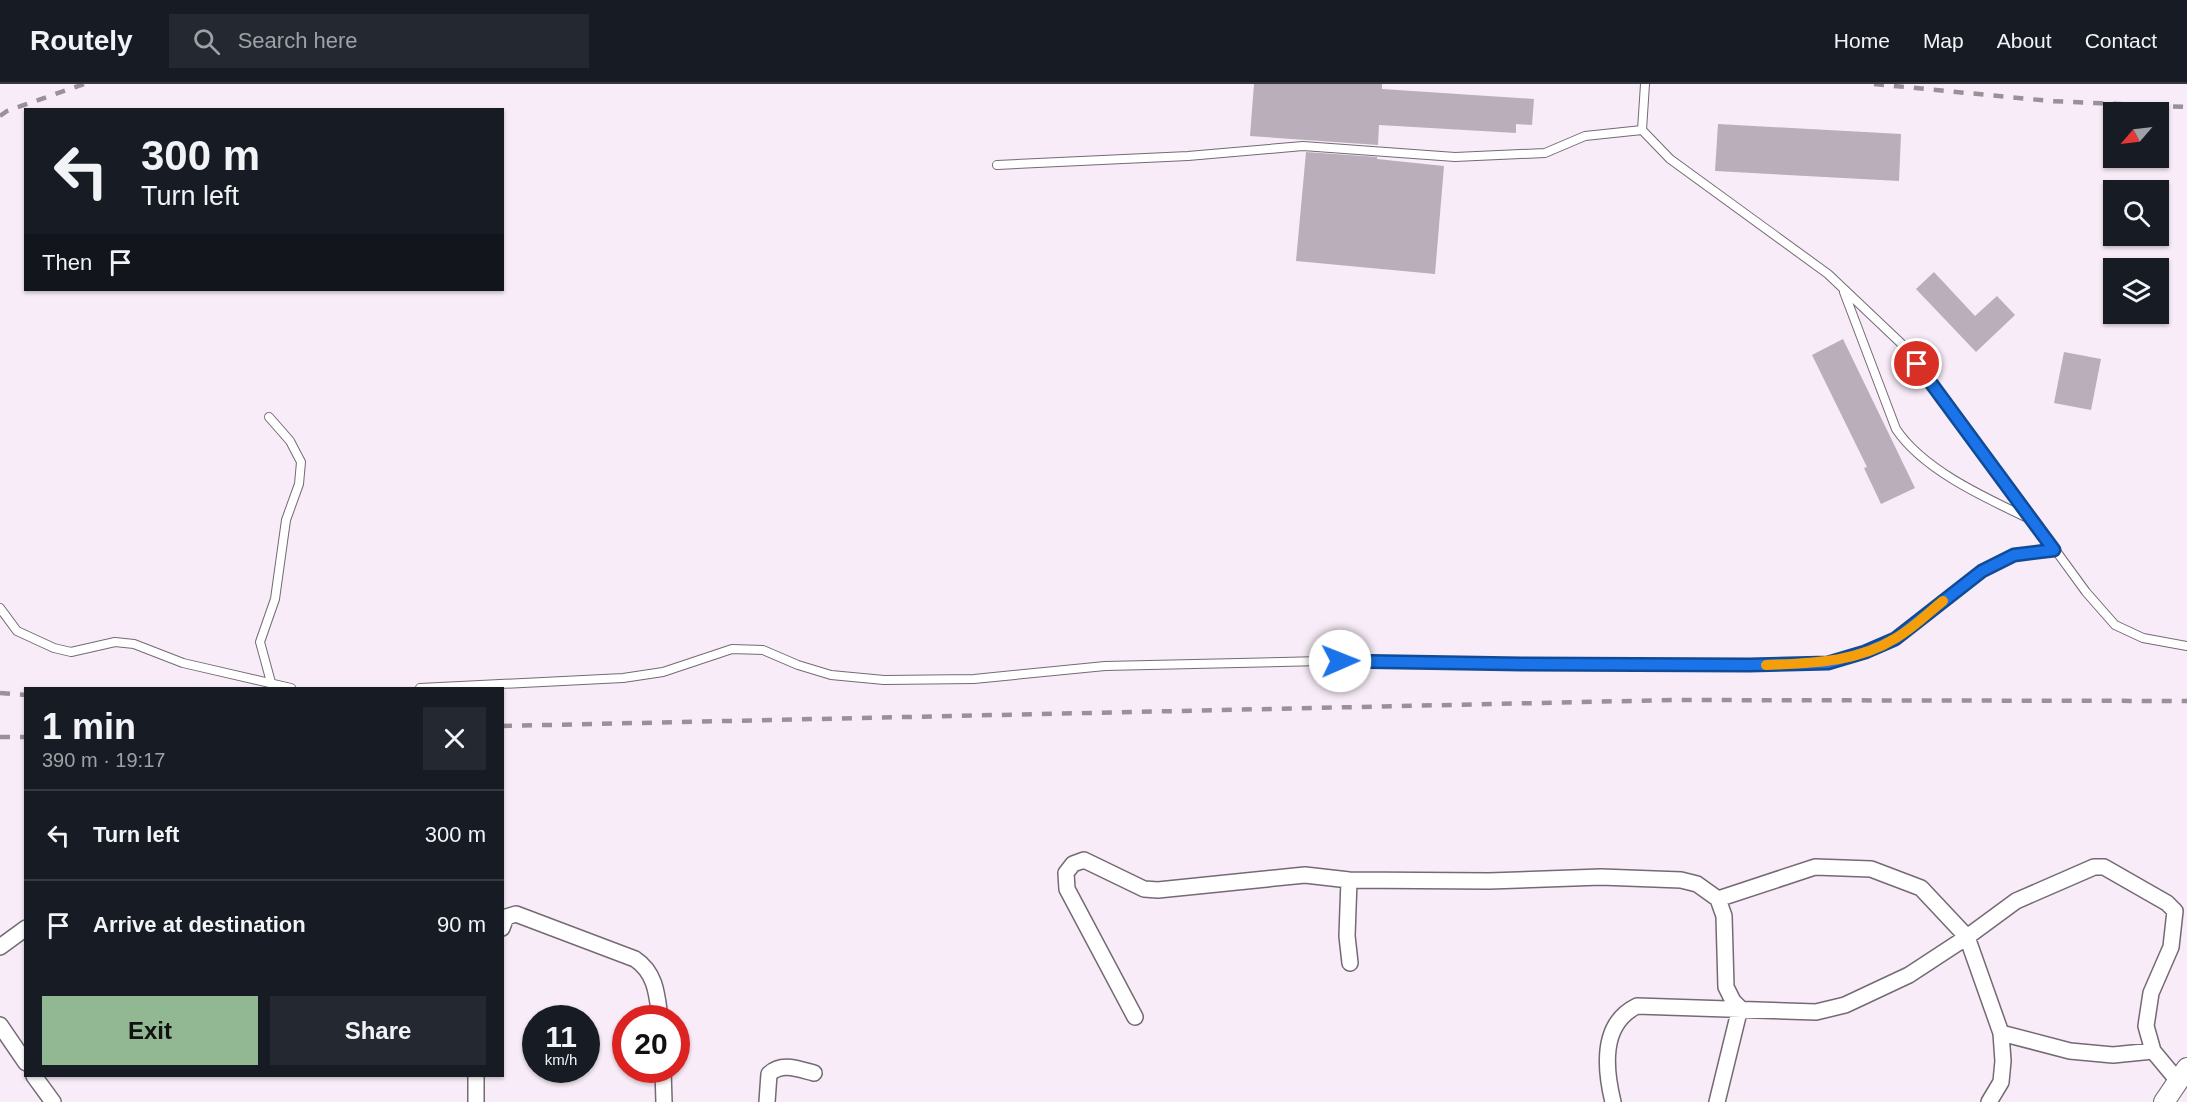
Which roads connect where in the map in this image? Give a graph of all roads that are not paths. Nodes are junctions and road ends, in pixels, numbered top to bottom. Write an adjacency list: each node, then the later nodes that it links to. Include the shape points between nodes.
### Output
1 (1645, 84): 2 (lane)
2 (1642, 130): 3 (lane, via 1585,136 1545,153 1455,157 1303,146); 4 (lane, via 1670,159)
3 (997, 165)
4 (1843, 289): 6 (lane, via 1906,348); 6 (lane, via 1896,429 1907,446 1973,492)
5 (269, 417): 10 (lane, via 290,441 301,462 300,484 286,520 275,599 260,642)
6 (2035, 522): 7 (lane)
7 (2054, 550): 9 (lane, via 2115,625 2143,638); 12 (lane, via 2014,555 1982,571 1895,639 1828,663 1511,664 1364,660 1105,666 974,679 884,680 831,675 763,650 732,649 663,672 623,678)
8 (0, 608): 10 (lane, via 17,631 54,648 71,652 116,642 134,644 183,663)
9 (2187, 645)
10 (272, 686): 11 (lane)
11 (282, 687)
12 (440, 687)
13 (1348, 880): 14 (street, via 1681,880 1697,884); 19 (street); 22 (street, via 1305,874 1158,890 1144,889 1084,860 1073,864 1066,873 1067,889)
14 (1718, 898): 17 (street, via 1815,867 1871,869 1921,888); 21 (street, via 1724,916 1726,987)
15 (504, 922): 20 (street, via 506,917 516,914 635,959 644,965 656,986)
16 (24, 929): 18 (street)
17 (1967, 937): 21 (street, via 1909,975 1845,1005 1816,1012); 24 (street); 25 (street, via 2016,901 2094,867 2104,867 2167,903 2175,911 2171,947 2151,993 2146,1026)
18 (0, 947)
19 (1350, 963)
20 (658, 1005)
21 (1740, 1008): 36 (street, via 1636,1006 1625,1012 1610,1037 1605,1060); 37 (street)
22 (1135, 1017)
23 (0, 1025): 26 (street)
24 (2001, 1033): 25 (street, via 2070,1051); 38 (street, via 2001,1082)
25 (2153, 1051): 28 (street)
26 (24, 1061)
27 (814, 1073): 35 (street, via 781,1066 774,1069 769,1074)
28 (2182, 1075): 39 (street)
29 (35, 1077): 32 (street)
30 (472, 1078): 33 (street)
31 (663, 1083): 34 (street)
32 (53, 1102)
33 (476, 1102)
34 (664, 1102)
35 (766, 1102)
36 (1613, 1102)
37 (1717, 1102)
38 (1989, 1102)
39 (2164, 1102)

